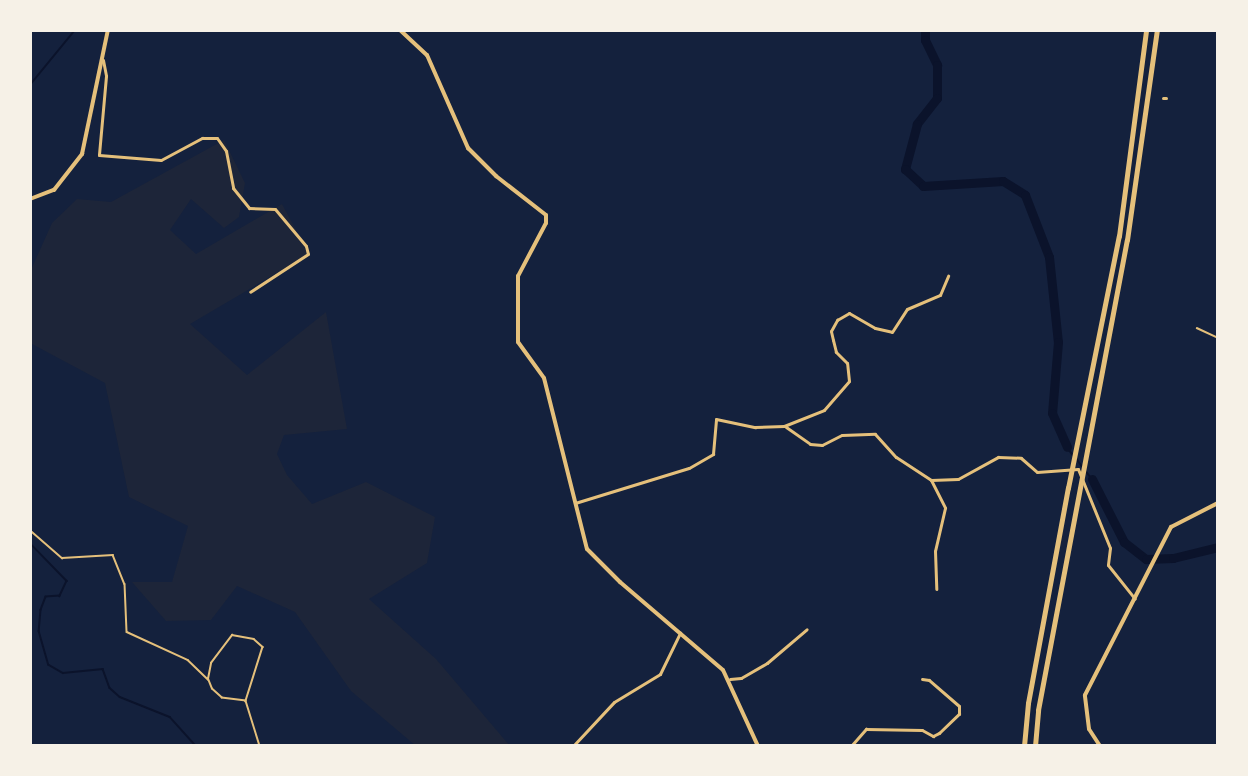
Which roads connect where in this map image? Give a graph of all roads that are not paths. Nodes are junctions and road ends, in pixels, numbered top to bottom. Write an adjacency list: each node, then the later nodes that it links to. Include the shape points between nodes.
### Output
1 (108, 30): 5 (street)
2 (400, 30): 13 (street, via 427,55 468,148 546,215 546,223 518,276 518,342 544,378)
3 (1146, 30): 28 (highway, via 1121,224 1028,703)
4 (1157, 30): 29 (highway, via 1149,107)
5 (103, 59): 6 (street, via 78,162 54,190); 8 (street, via 106,76 99,155 161,160 202,138 217,138 226,151 233,188 249,208 275,209 306,246 308,254)
6 (30, 199)
7 (948, 276): 11 (street, via 940,295 907,309 892,332 875,328 849,313 837,320 831,331 836,352 847,363 847,386 824,410)
8 (250, 292)
9 (1197, 328): 10 (lane)
10 (1218, 338)
11 (784, 426): 12 (street, via 810,444 822,446 842,435 875,434 896,458); 13 (street, via 755,427 716,419 713,454 689,468)
12 (931, 480): 16 (street, via 945,508 935,551); 17 (street, via 958,479 999,458 1021,458 1037,472 1078,470 1110,548 1108,565)
13 (575, 503): 19 (street, via 591,554)
14 (1218, 503): 17 (street, via 1175,523)
15 (30, 530): 20 (lane, via 62,558 113,555 125,584 128,632 188,660)
16 (936, 589)
17 (1135, 599): 30 (street, via 1085,695 1089,729)
18 (807, 629): 21 (street, via 767,663 741,678)
19 (680, 633): 21 (street); 25 (street, via 660,674 614,702)
20 (208, 679): 23 (lane, via 222,698); 23 (lane, via 211,663 232,635 254,639 263,651)
21 (730, 679): 26 (street)
22 (922, 679): 27 (street, via 929,680 959,706 959,714 939,733 933,736 922,730 866,729)
23 (246, 701): 24 (lane)
24 (260, 746)
25 (573, 746)
26 (758, 746)
27 (851, 746)
28 (1024, 746)
29 (1035, 746)
30 (1100, 746)

